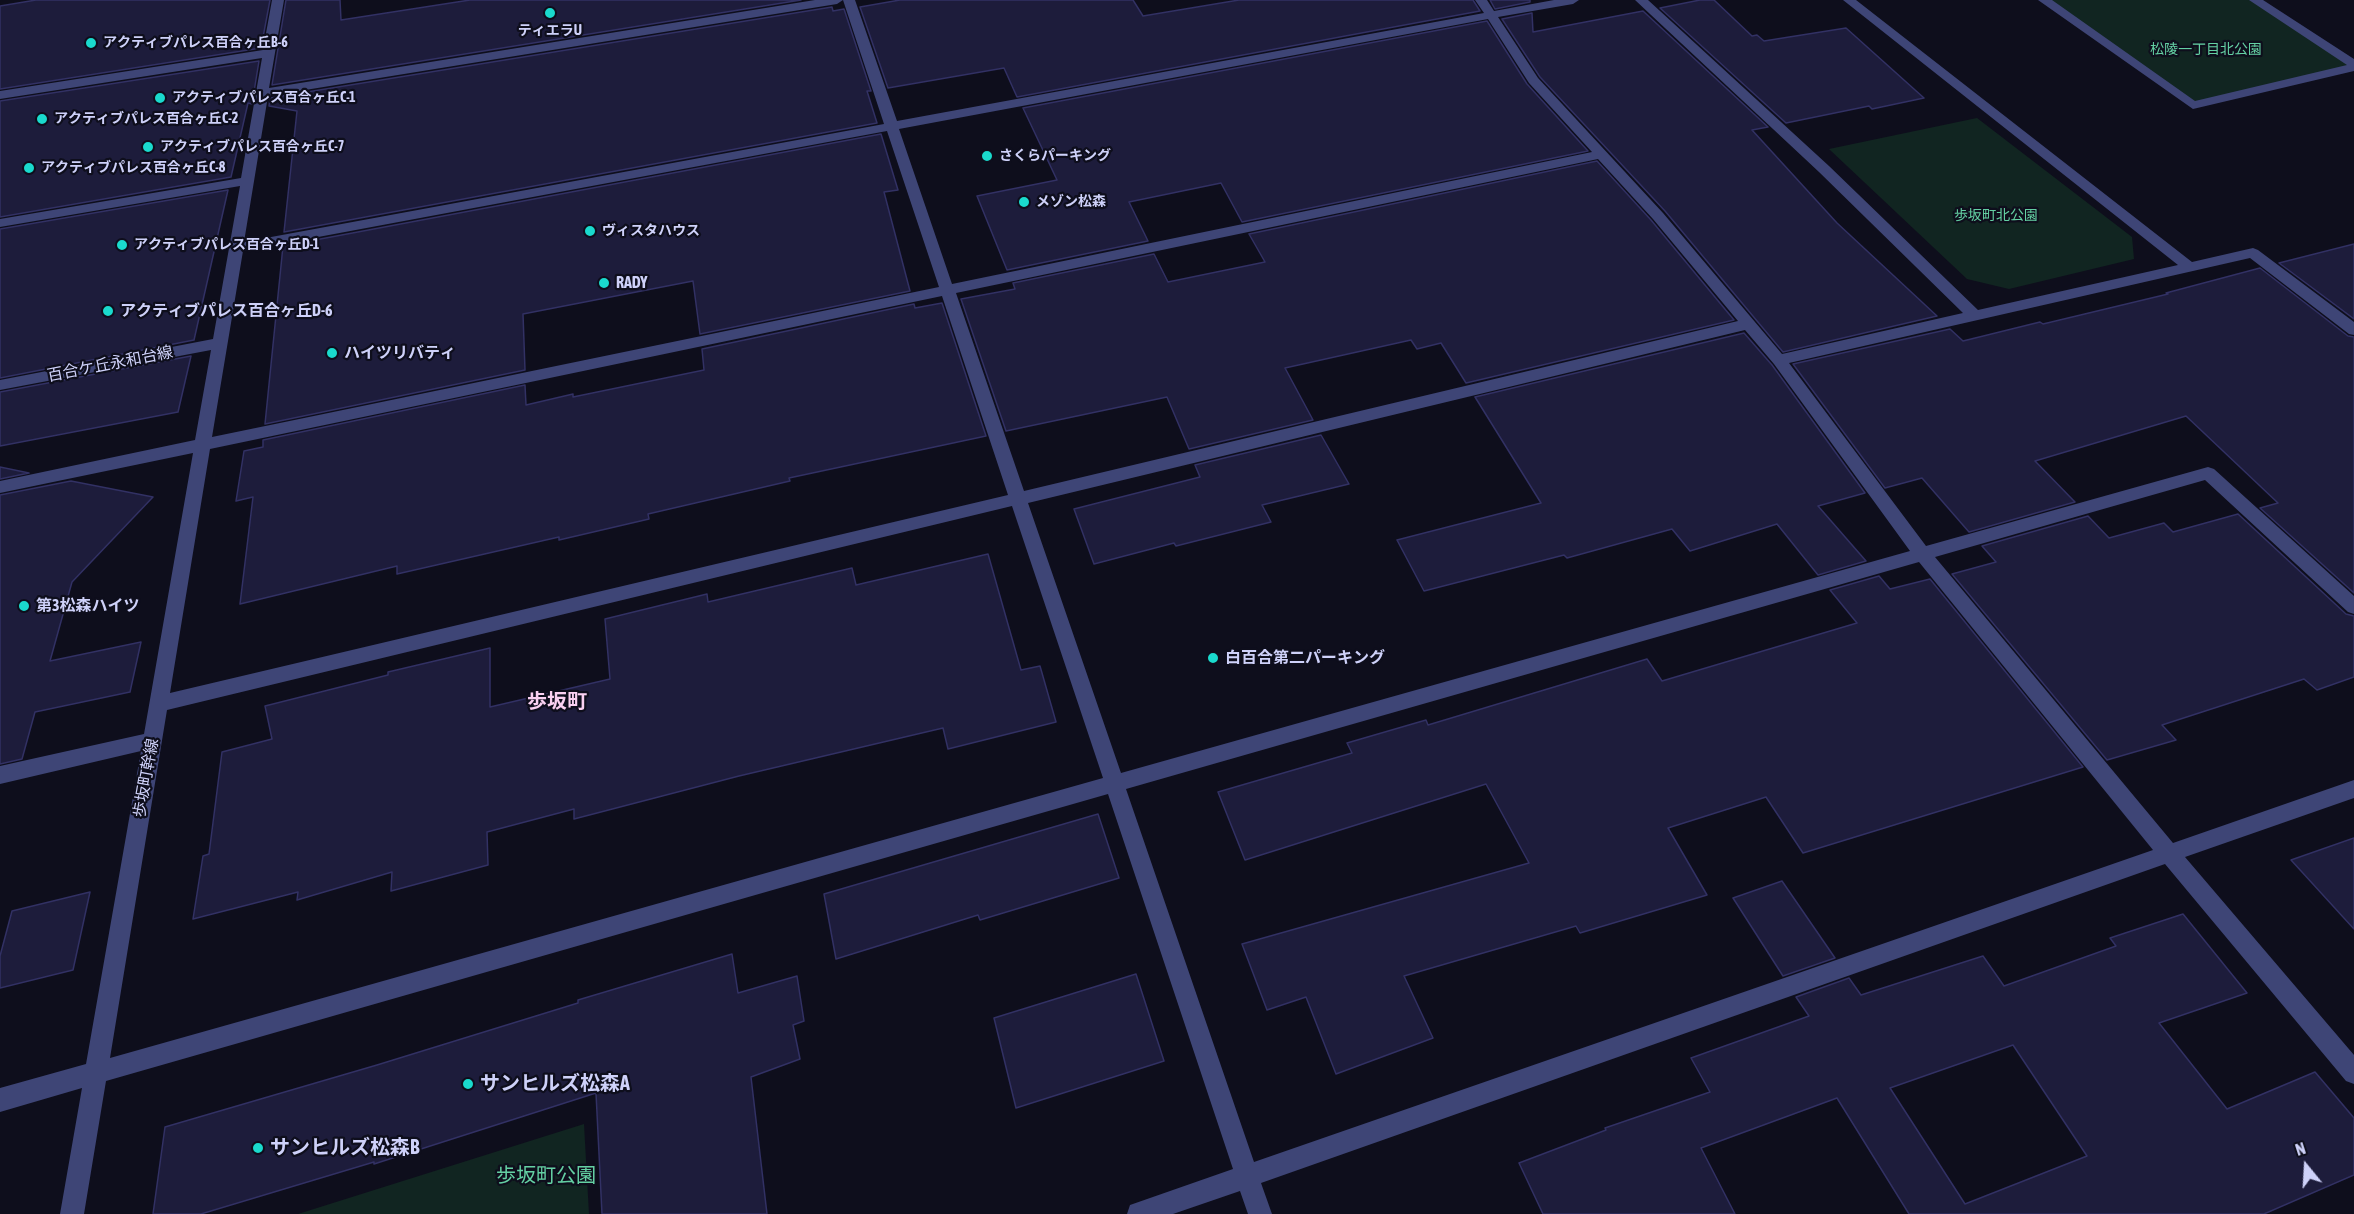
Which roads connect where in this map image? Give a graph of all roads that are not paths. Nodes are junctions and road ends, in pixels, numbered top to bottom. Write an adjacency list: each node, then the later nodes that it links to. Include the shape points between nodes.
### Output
1 (278, 0): 11 (street, 歩坂町幹線)
2 (837, 0): 13 (street)
3 (849, 0): 15 (street)
4 (1481, 0): 10 (street)
5 (1573, 0): 10 (street)
6 (1641, 0): 22 (street, via 1824,169)
7 (1849, 0): 20 (street)
8 (2044, 0): 12 (street, via 2193,105)
9 (2255, 0): 12 (street)
10 (1490, 17): 15 (street); 16 (street, via 1533,80)
11 (270, 53): 13 (street, 歩坂町幹線); 14 (street)
12 (2354, 65)
13 (263, 93): 17 (street, 歩坂町幹線)
14 (0, 95)
15 (891, 127): 19 (street); 21 (street)
16 (1601, 154): 21 (street); 23 (street)
17 (248, 181): 18 (street); 19 (street, 歩坂町幹線)
18 (0, 223)
19 (236, 248): 25 (street, 歩坂町幹線)
20 (2189, 267): 22 (street); 24 (street, via 2253,254)
21 (947, 290): 28 (street); 30 (street)
22 (1976, 317): 26 (street)
23 (1748, 324): 26 (street); 30 (street)
24 (2354, 330)
25 (220, 343): 27 (street, 百合ケ丘永和台線); 28 (street, 歩坂町幹線)
26 (1779, 360): 31 (street)
27 (0, 385)
28 (203, 445): 29 (street); 33 (street, 歩坂町幹線)
29 (0, 487)
30 (1017, 497): 33 (street); 36 (street)
31 (1923, 555): 32 (street, via 2208,473); 36 (street); 38 (street)
32 (2354, 607)
33 (159, 704): 34 (street, 歩坂町幹線)
34 (153, 740): 35 (street); 39 (street, 歩坂町幹線)
35 (0, 776)
36 (1115, 783): 39 (street); 42 (street)
37 (2354, 789): 38 (street)
38 (2169, 854): 40 (street); 42 (street)
39 (96, 1071): 41 (street); 43 (street, 歩坂町幹線)
40 (2354, 1072)
41 (0, 1100)
42 (1247, 1176): 44 (street); 45 (street)
43 (72, 1214)
44 (1139, 1214)
45 (1260, 1214)

